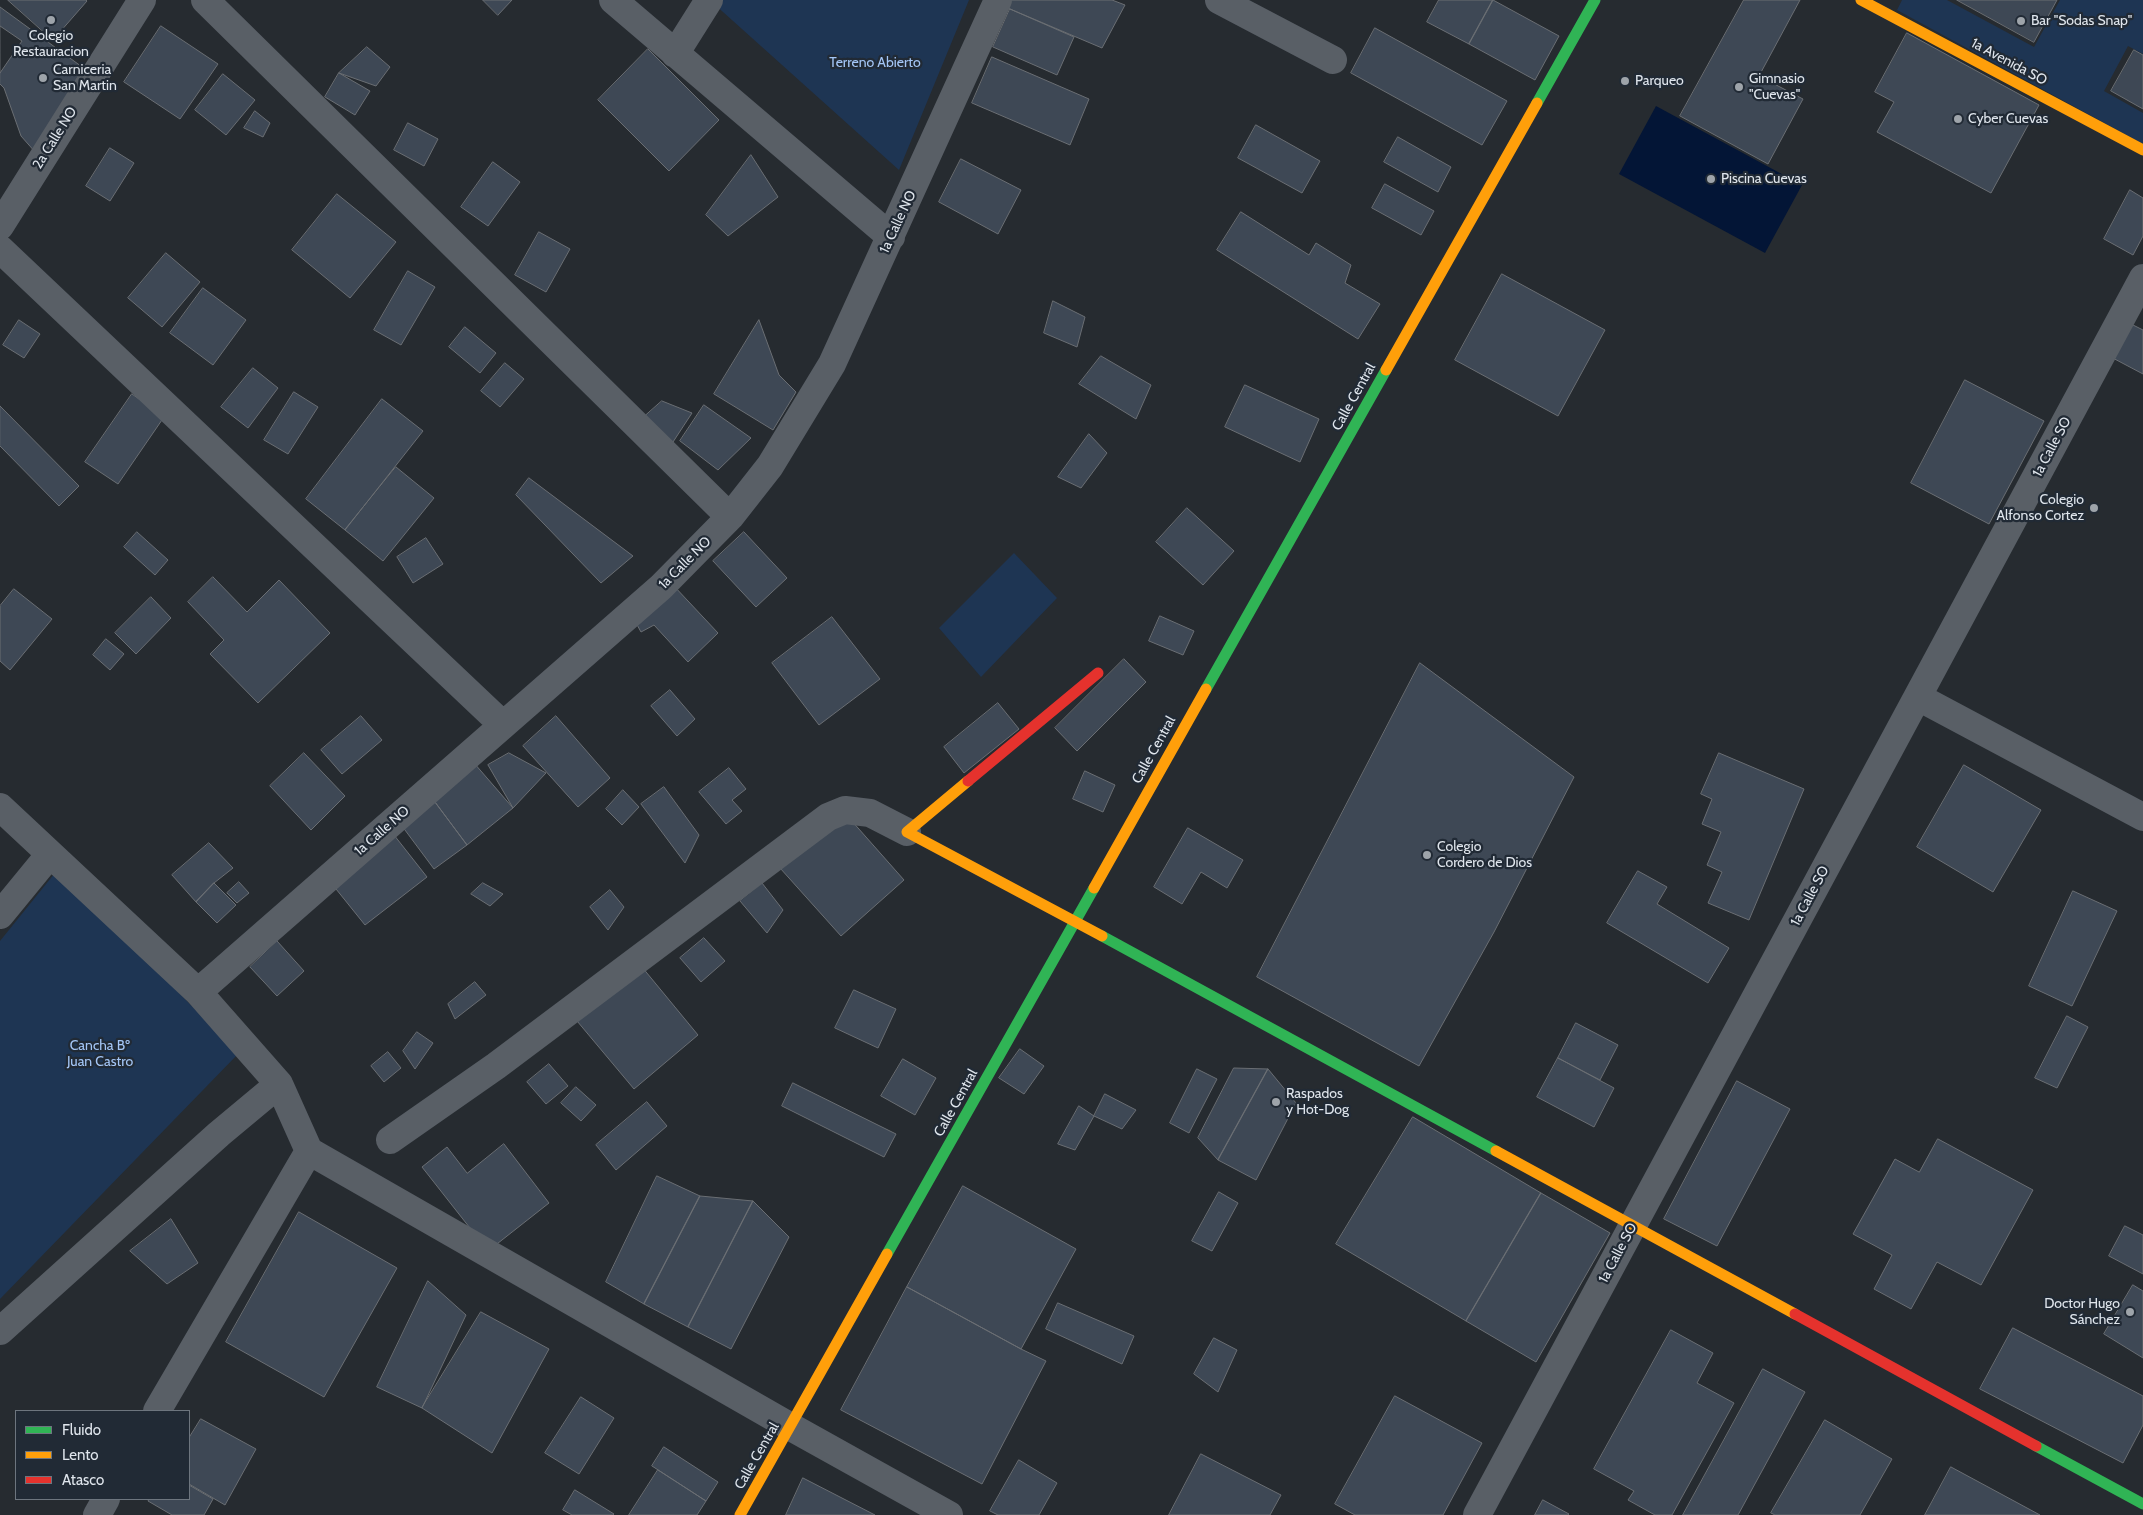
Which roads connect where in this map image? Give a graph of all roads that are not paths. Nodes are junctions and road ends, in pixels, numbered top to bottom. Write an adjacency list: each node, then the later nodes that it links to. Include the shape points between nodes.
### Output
1 (142, 0): 12 (street, 2a Calle NO)
2 (205, 0): 16 (street)
3 (613, 0): 9 (street)
4 (709, 0): 9 (street)
5 (998, 0): 13 (street, 1a Calle NO)
6 (1219, 0): 10 (street)
7 (1595, 0): 25 (street, Calle Central)
8 (1861, 0): 11 (street, 1a Avenida SO)
9 (675, 54): 13 (street)
10 (1333, 60)
11 (2143, 150)
12 (0, 226)
13 (891, 237): 16 (street, 1a Calle NO, via 832,364 770,466)
14 (0, 249): 19 (street)
15 (2143, 278): 18 (street, 1a Calle SO)
16 (730, 517): 19 (street, 1a Calle NO, via 661,587)
17 (1098, 674): 22 (street)
18 (1918, 697): 21 (street); 30 (street, 1a Calle SO)
19 (504, 725): 26 (street, 1a Calle NO)
20 (0, 807): 23 (street)
21 (2143, 817)
22 (907, 832): 25 (street); 28 (street, via 870,813 845,810 828,817 496,1066)
23 (50, 854): 24 (street); 26 (street)
24 (0, 915)
25 (1075, 921): 30 (street); 33 (street, Calle Central)
26 (198, 992): 27 (street)
27 (279, 1084): 29 (street); 31 (street)
28 (390, 1140)
29 (309, 1151): 32 (street); 33 (street)
30 (1632, 1227): 35 (street); 39 (street, 1a Calle SO)
31 (0, 1331)
32 (158, 1410)
33 (791, 1427): 37 (street, Calle Central); 38 (street)
34 (105, 1500): 36 (street)
35 (2143, 1504): 40 (street)
36 (97, 1515)
37 (740, 1515)
38 (949, 1515)
39 (1477, 1515)
40 (2137, 1515)

